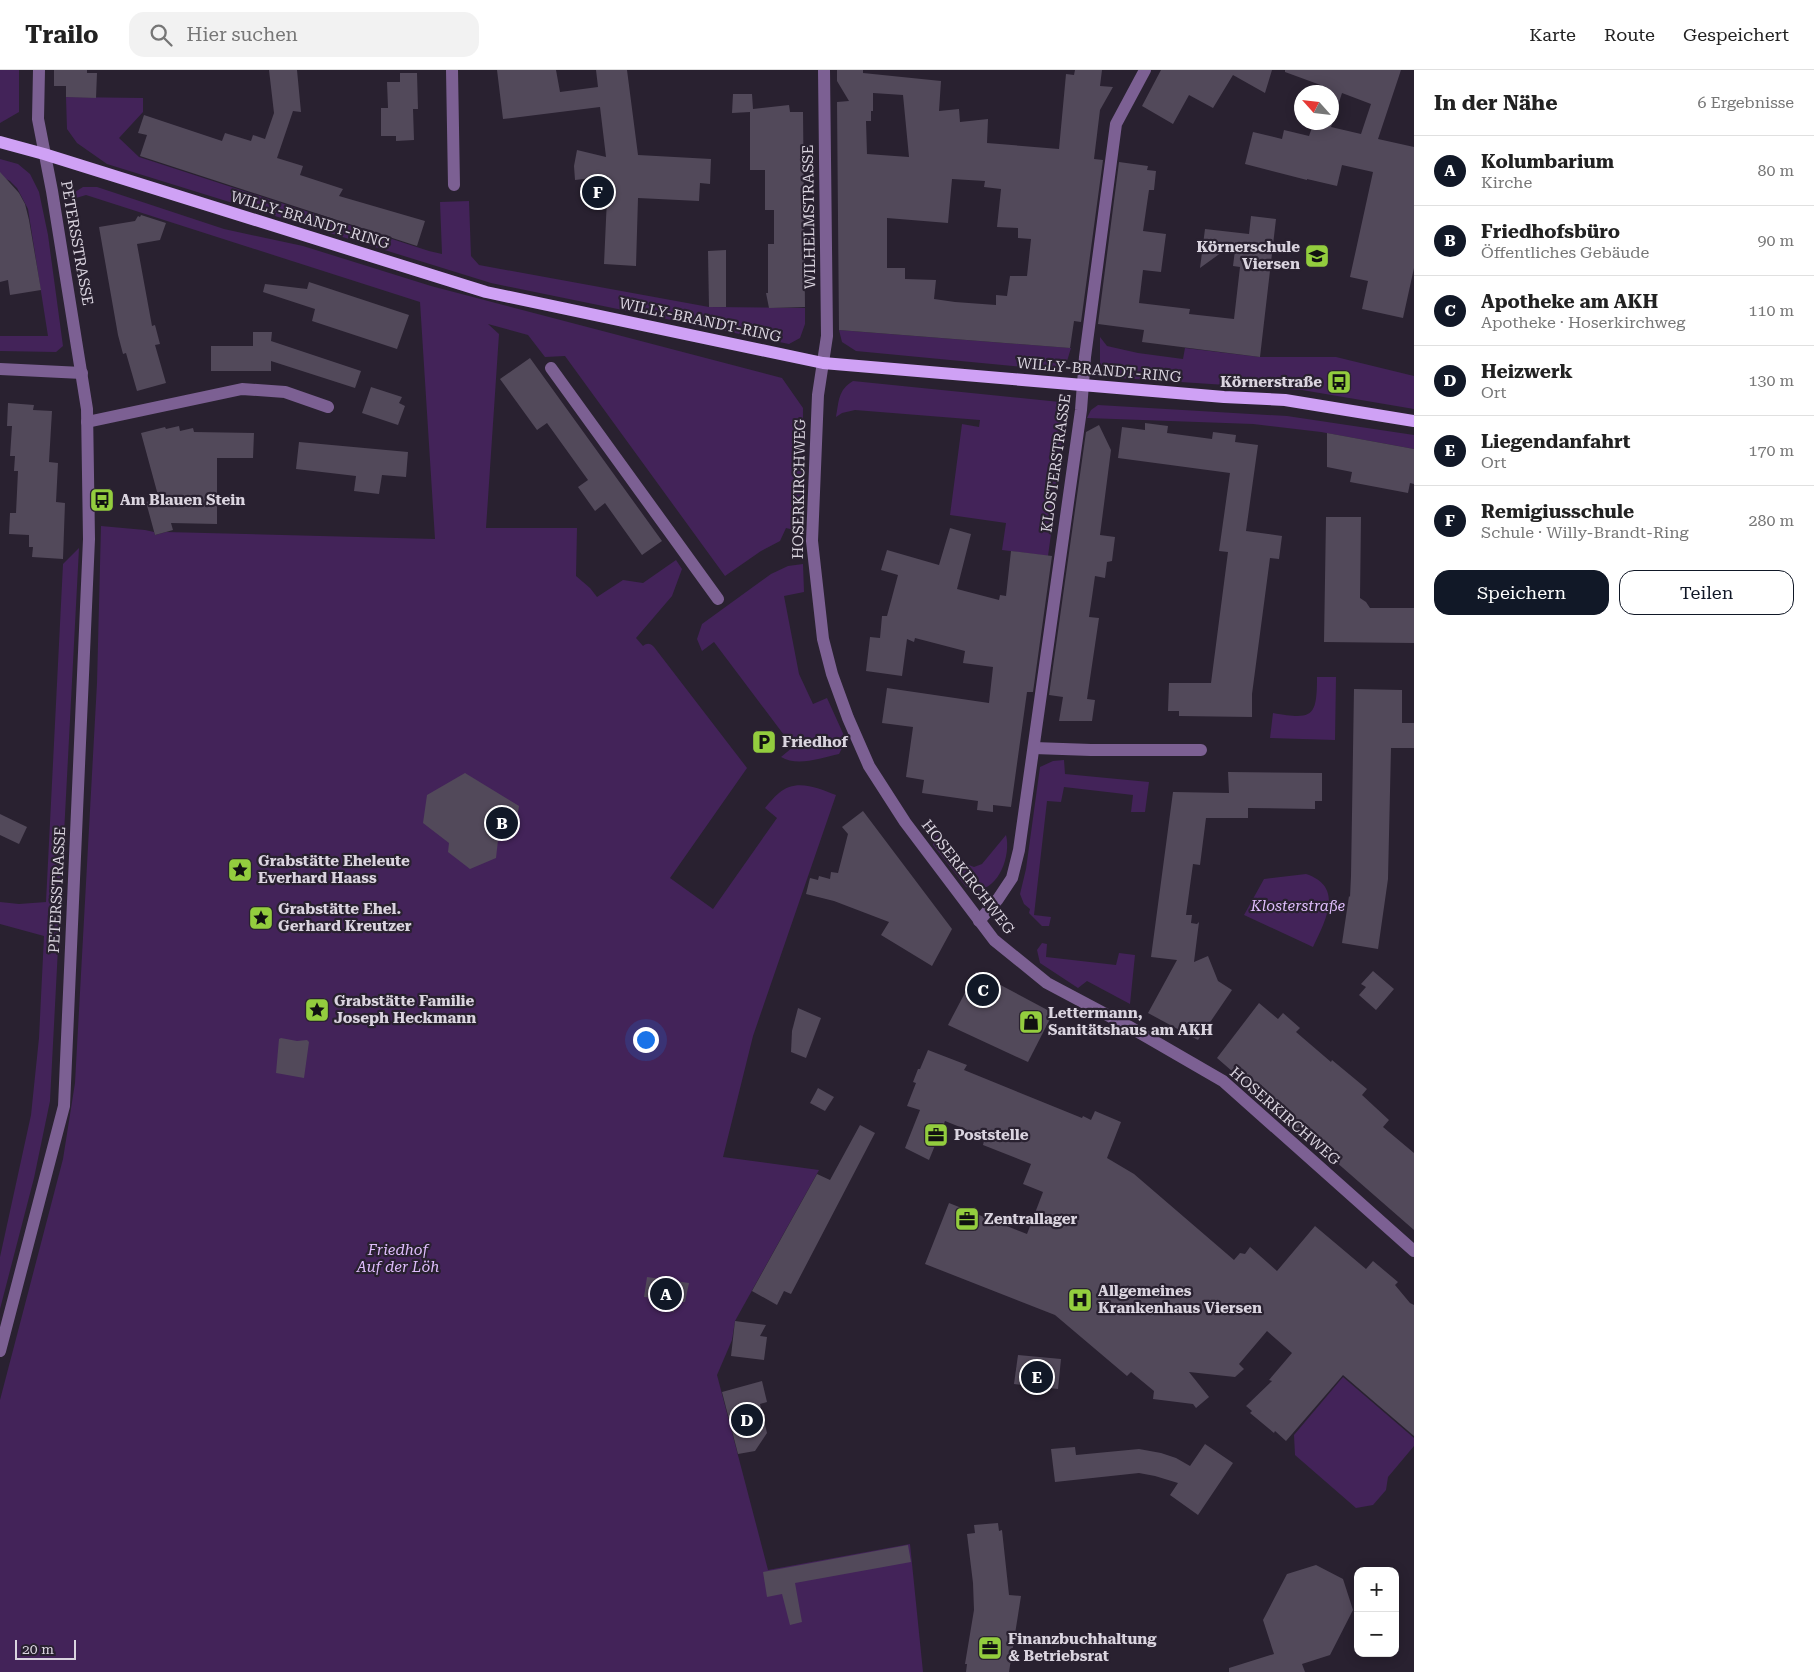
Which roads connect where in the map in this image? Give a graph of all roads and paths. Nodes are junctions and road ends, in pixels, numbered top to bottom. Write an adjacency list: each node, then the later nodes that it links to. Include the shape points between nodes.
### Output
1 (39, 70): 6 (street, PETERSSTRASSE, via 38,119)
2 (452, 70): 7 (street)
3 (824, 70): 8 (street, WILHELMSTRASSE, via 827,336)
4 (1145, 70): 12 (street, KLOSTERSTRASSE, via 1116,124)
5 (0, 142): 6 (main road, WILLY-BRANDT-RING)
6 (44, 154): 8 (main road, WILLY-BRANDT-RING, via 486,292); 11 (street, PETERSSTRASSE)
7 (454, 185)
8 (823, 363): 12 (main road, WILLY-BRANDT-RING); 19 (street, HOSERKIRCHWEG, via 818,395 812,541 822,639 848,718 869,766 905,822)
9 (551, 368): 16 (street)
10 (0, 369): 11 (street)
11 (82, 373): 15 (street, PETERSSTRASSE)
12 (1083, 385): 14 (main road, WILLY-BRANDT-RING, via 1285,400); 17 (street, KLOSTERSTRASSE)
13 (328, 407): 15 (street, via 285,392 242,390)
14 (1414, 421)
15 (87, 422): 21 (street, PETERSSTRASSE, via 89,539 64,1106)
16 (718, 599)
17 (1034, 748): 18 (street); 19 (street, KLOSTERSTRASSE, via 1012,878)
18 (1200, 750)
19 (979, 921): 20 (street, HOSERKIRCHWEG, via 1000,945 1047,982 1223,1081)
20 (1414, 1251)
21 (0, 1351)

